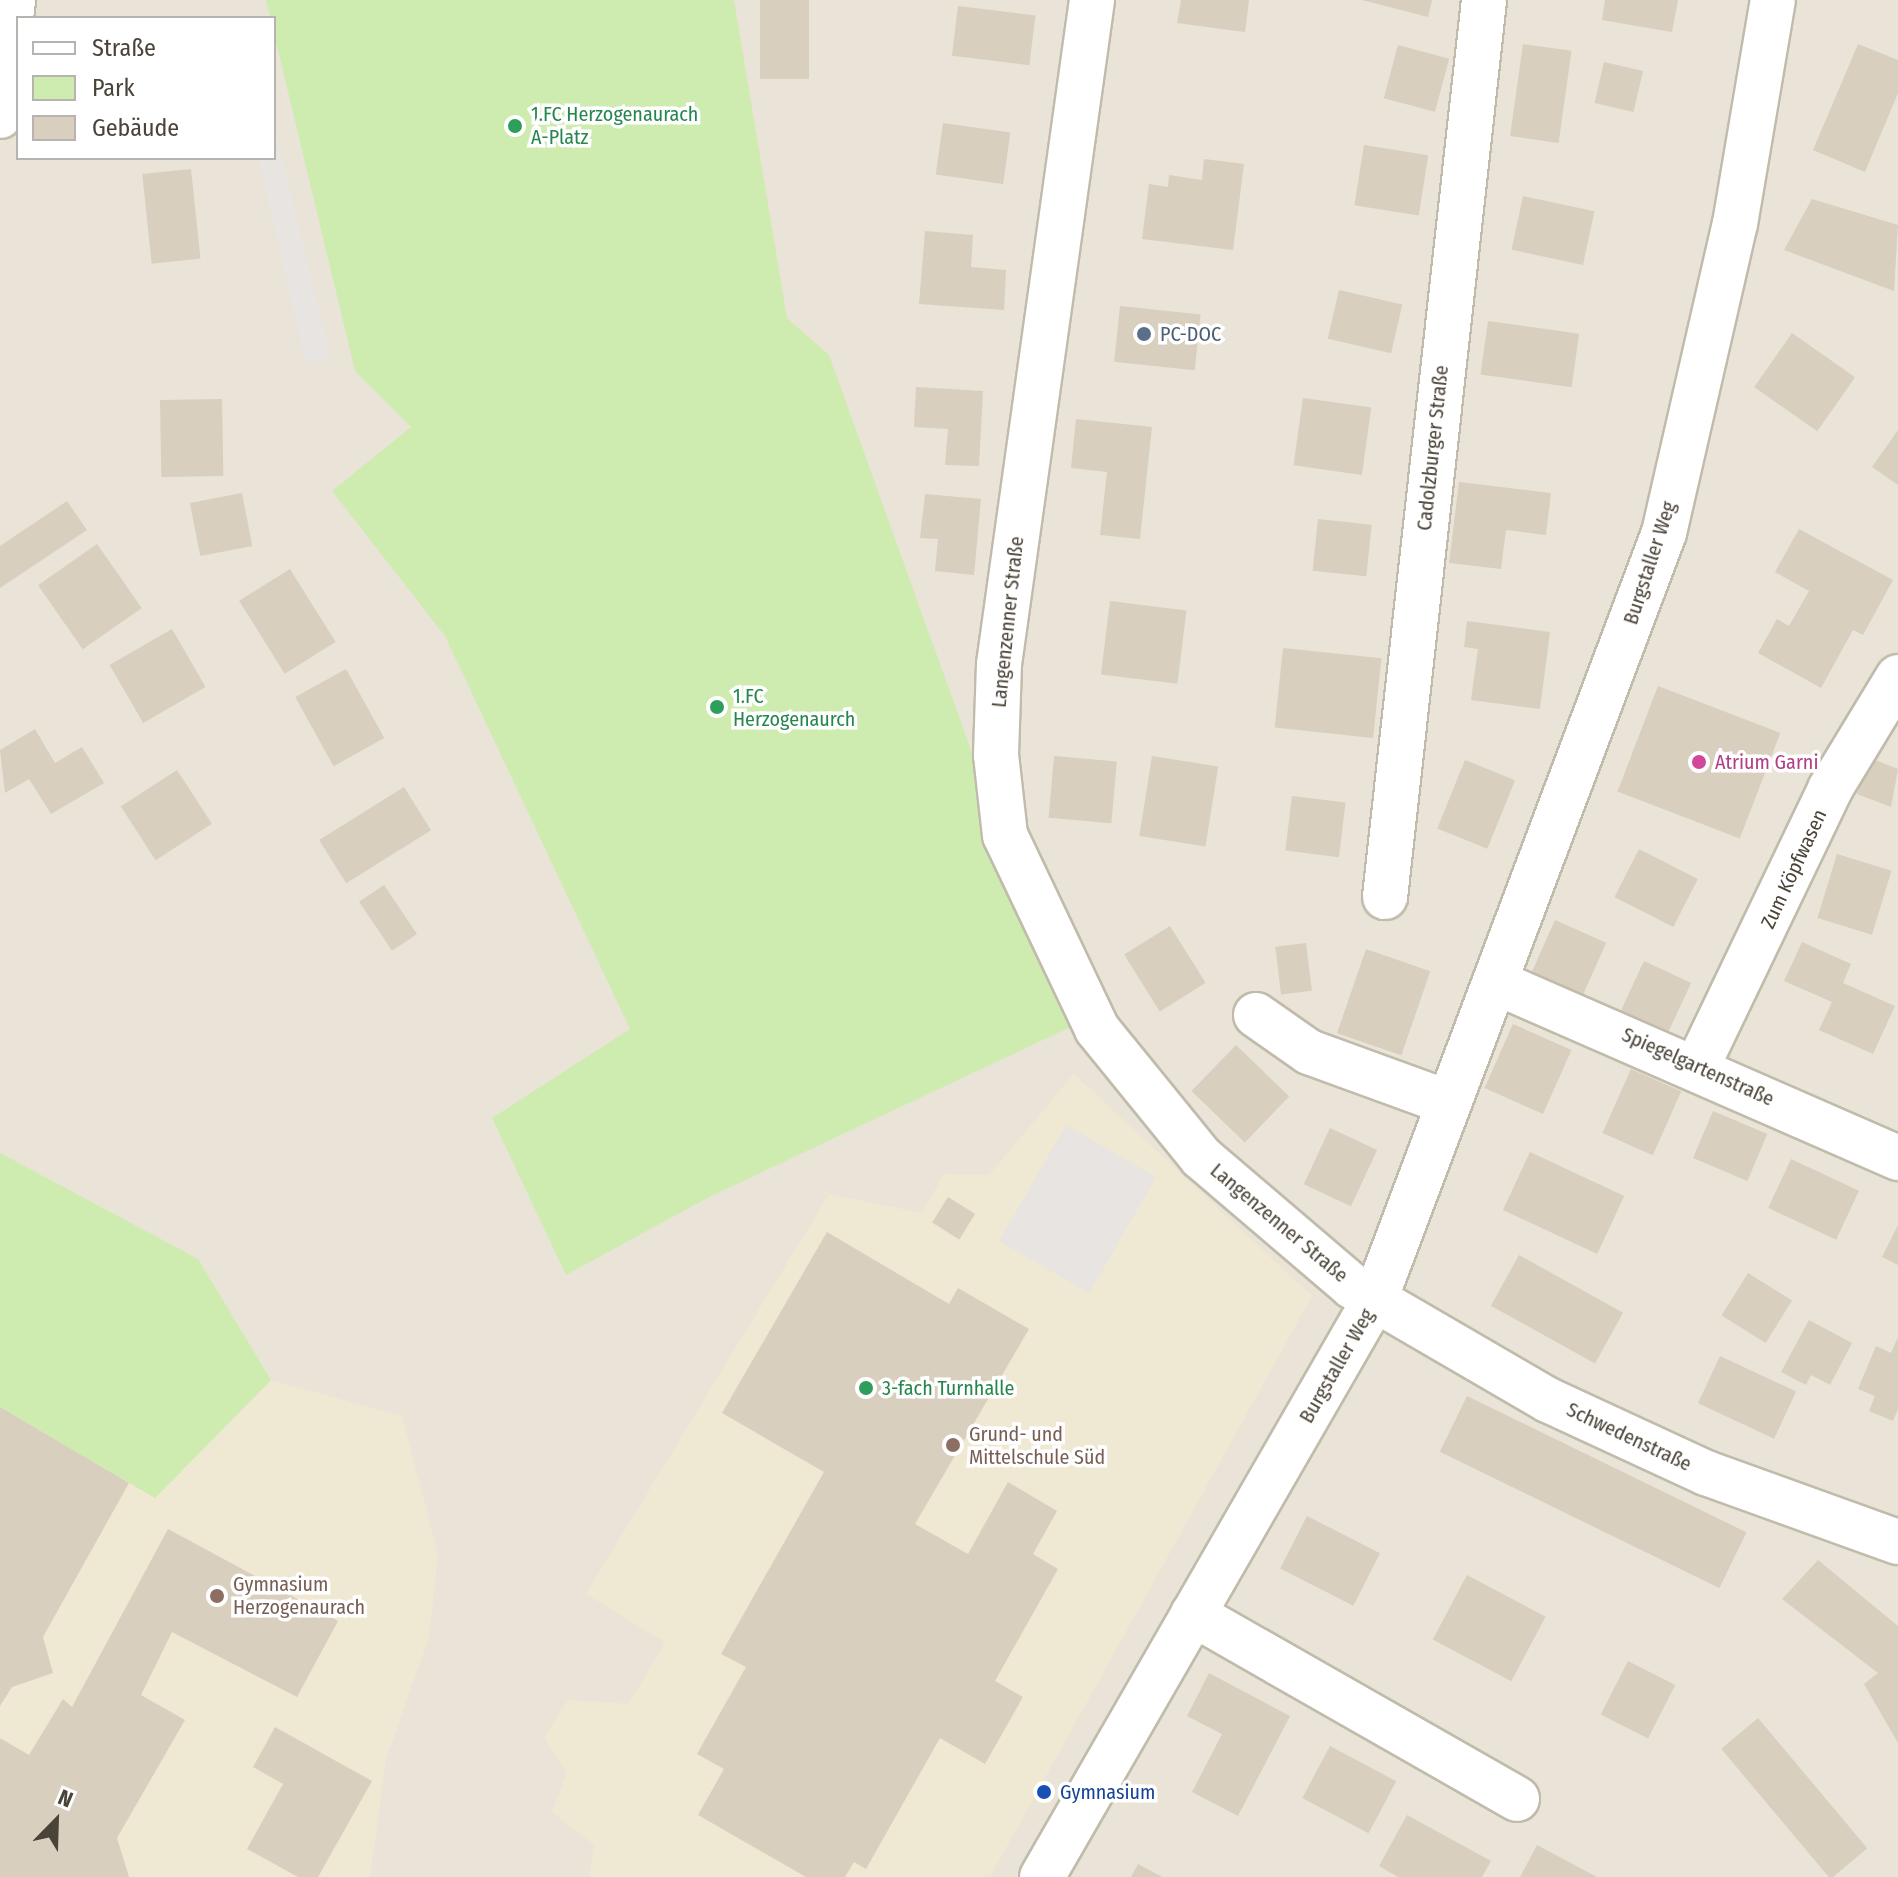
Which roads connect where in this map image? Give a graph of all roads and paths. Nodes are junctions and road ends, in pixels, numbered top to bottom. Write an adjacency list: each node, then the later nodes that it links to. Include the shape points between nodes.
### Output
1 (13, 0): 5 (street)
2 (1092, 0): 13 (street, Langenzenner Straße, via 999,664 996,755 1005,835 1097,1029 1201,1157 1352,1286)
3 (1484, 0): 7 (street, Cadolzburger Straße)
4 (1773, 0): 8 (street, Burgstaller Weg, via 1735,224 1664,533)
5 (0, 116)
6 (1898, 677): 10 (street, Zum Köpfwasen, via 1830,789)
7 (1385, 897)
8 (1495, 982): 10 (street, Spiegelgartenstraße); 11 (street, Burgstaller Weg)
9 (1256, 1015): 11 (street, via 1309,1052)
10 (1698, 1065): 12 (street, Spiegelgartenstraße)
11 (1449, 1103): 13 (street, Burgstaller Weg)
12 (1898, 1158)
13 (1376, 1297): 14 (street, Schwedenstraße, via 1548,1400 1706,1473); 15 (street, Burgstaller Weg)
14 (1898, 1542)
15 (1193, 1614): 16 (street); 17 (street, Burgstaller Weg)
16 (1517, 1799)
17 (1042, 1877)

